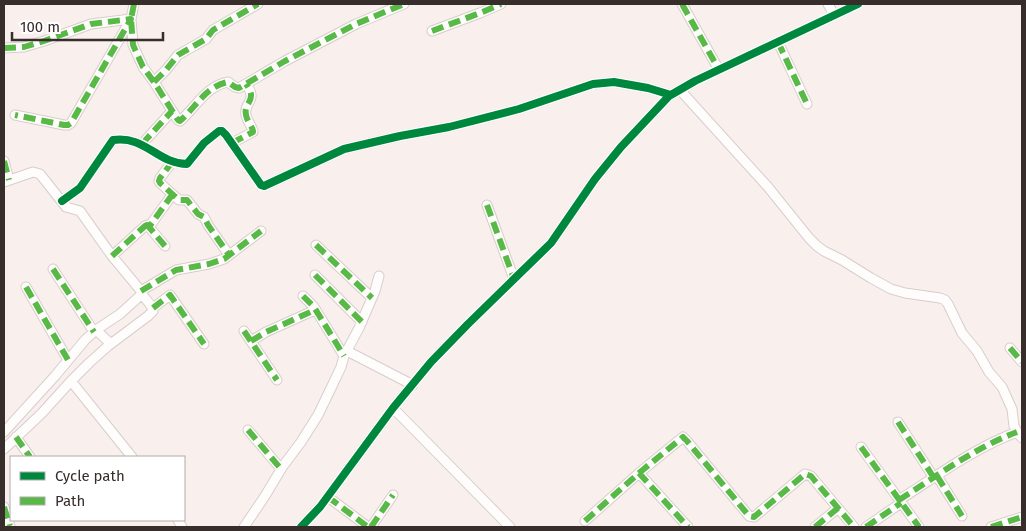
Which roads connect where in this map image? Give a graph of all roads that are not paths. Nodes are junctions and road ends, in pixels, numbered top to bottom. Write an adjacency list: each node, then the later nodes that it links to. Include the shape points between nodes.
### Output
1 (134, 4): 9 (street)
2 (258, 4): 14 (street, via 178,54)
3 (404, 4): 15 (street, via 356,24)
4 (501, 4): 10 (street)
5 (682, 4): 13 (street)
6 (828, 4): 8 (street)
7 (858, 4): 8 (street)
8 (834, 15): 11 (street)
9 (131, 20): 12 (street, via 91,24 24,47); 14 (street, via 133,45); 19 (street, via 71,123 64,125)
10 (432, 31)
11 (778, 42): 13 (street); 17 (street)
12 (4, 48)
13 (719, 70): 16 (street)
14 (154, 82): 18 (street)
15 (246, 84): 18 (street, via 240,88 224,82 208,90 180,121); 20 (street, via 252,97 246,114 253,132)
16 (675, 93): 20 (street, via 614,82 594,84 467,123 344,150 264,186); 37 (street, via 622,147 551,243); 59 (street, via 768,187 809,238 824,251 891,289 944,300 962,333 1002,387)
17 (807, 104)
18 (172, 111): 21 (street)
19 (15, 116)
20 (232, 143): 23 (street, via 219,131 187,164)
21 (142, 144): 23 (street); 26 (street, via 121,138 113,140 80,188)
22 (4, 161): 24 (street)
23 (173, 161): 25 (street, via 159,181)
24 (7, 181): 26 (street, via 33,172 40,174)
25 (172, 194): 28 (street); 32 (street, via 179,200 187,200 204,217)
26 (62, 202): 33 (street, via 66,207 80,211)
27 (487, 205): 37 (street)
28 (149, 227): 31 (street); 33 (street, via 145,226)
29 (261, 231): 32 (street)
30 (316, 245): 41 (street)
31 (165, 246)
32 (230, 255): 39 (street, via 209,264 176,270)
33 (112, 256): 39 (street)
34 (53, 269): 45 (street)
35 (316, 275): 44 (street)
36 (379, 276): 41 (street)
37 (514, 279): 56 (street, via 431,362)
38 (26, 287): 52 (street)
39 (142, 294): 42 (street); 45 (street)
40 (303, 296): 43 (street)
41 (372, 298): 44 (street)
42 (152, 307): 48 (street, via 154,311); 49 (street, via 170,295)
43 (316, 310): 47 (street); 51 (street)
44 (362, 322): 51 (street)
45 (96, 331): 48 (street); 52 (street)
46 (244, 331): 47 (street)
47 (251, 341): 54 (street)
48 (109, 343): 55 (street)
49 (204, 344)
50 (1010, 348): 53 (street)
51 (345, 354): 56 (street); 70 (street, via 318,415)
52 (68, 360): 61 (street)
53 (1022, 362)
54 (277, 380)
55 (71, 381): 61 (street, via 42,413); 69 (street)
56 (413, 385): 57 (street)
57 (393, 408): 74 (street); 82 (street)
58 (1022, 413): 59 (street)
59 (1013, 421): 64 (street)
60 (898, 422): 72 (street)
61 (20, 424): 63 (street); 65 (street)
62 (248, 430): 70 (street)
63 (4, 432)
64 (1020, 435): 72 (street, via 990,443)
65 (16, 437): 67 (street); 68 (street)
66 (862, 447): 75 (street)
67 (4, 449)
68 (29, 456)
69 (131, 456)
70 (281, 469): 83 (street)
71 (639, 473): 77 (street, via 682,437 751,517 805,474 816,481); 80 (street); 87 (street)
72 (936, 477): 75 (street); 78 (street)
73 (393, 495): 86 (street)
74 (328, 497): 84 (street); 85 (street)
75 (900, 502): 90 (street); 91 (street)
76 (4, 507): 81 (street)
77 (838, 508): 88 (street); 89 (street)
78 (962, 516)
79 (1022, 517): 92 (street)
80 (585, 521)
81 (10, 526)
82 (507, 526)
83 (244, 527)
84 (301, 527)
85 (368, 527)
86 (372, 527)
87 (688, 527)
88 (815, 527)
89 (854, 527)
90 (866, 527)
91 (919, 527)
92 (991, 527)

